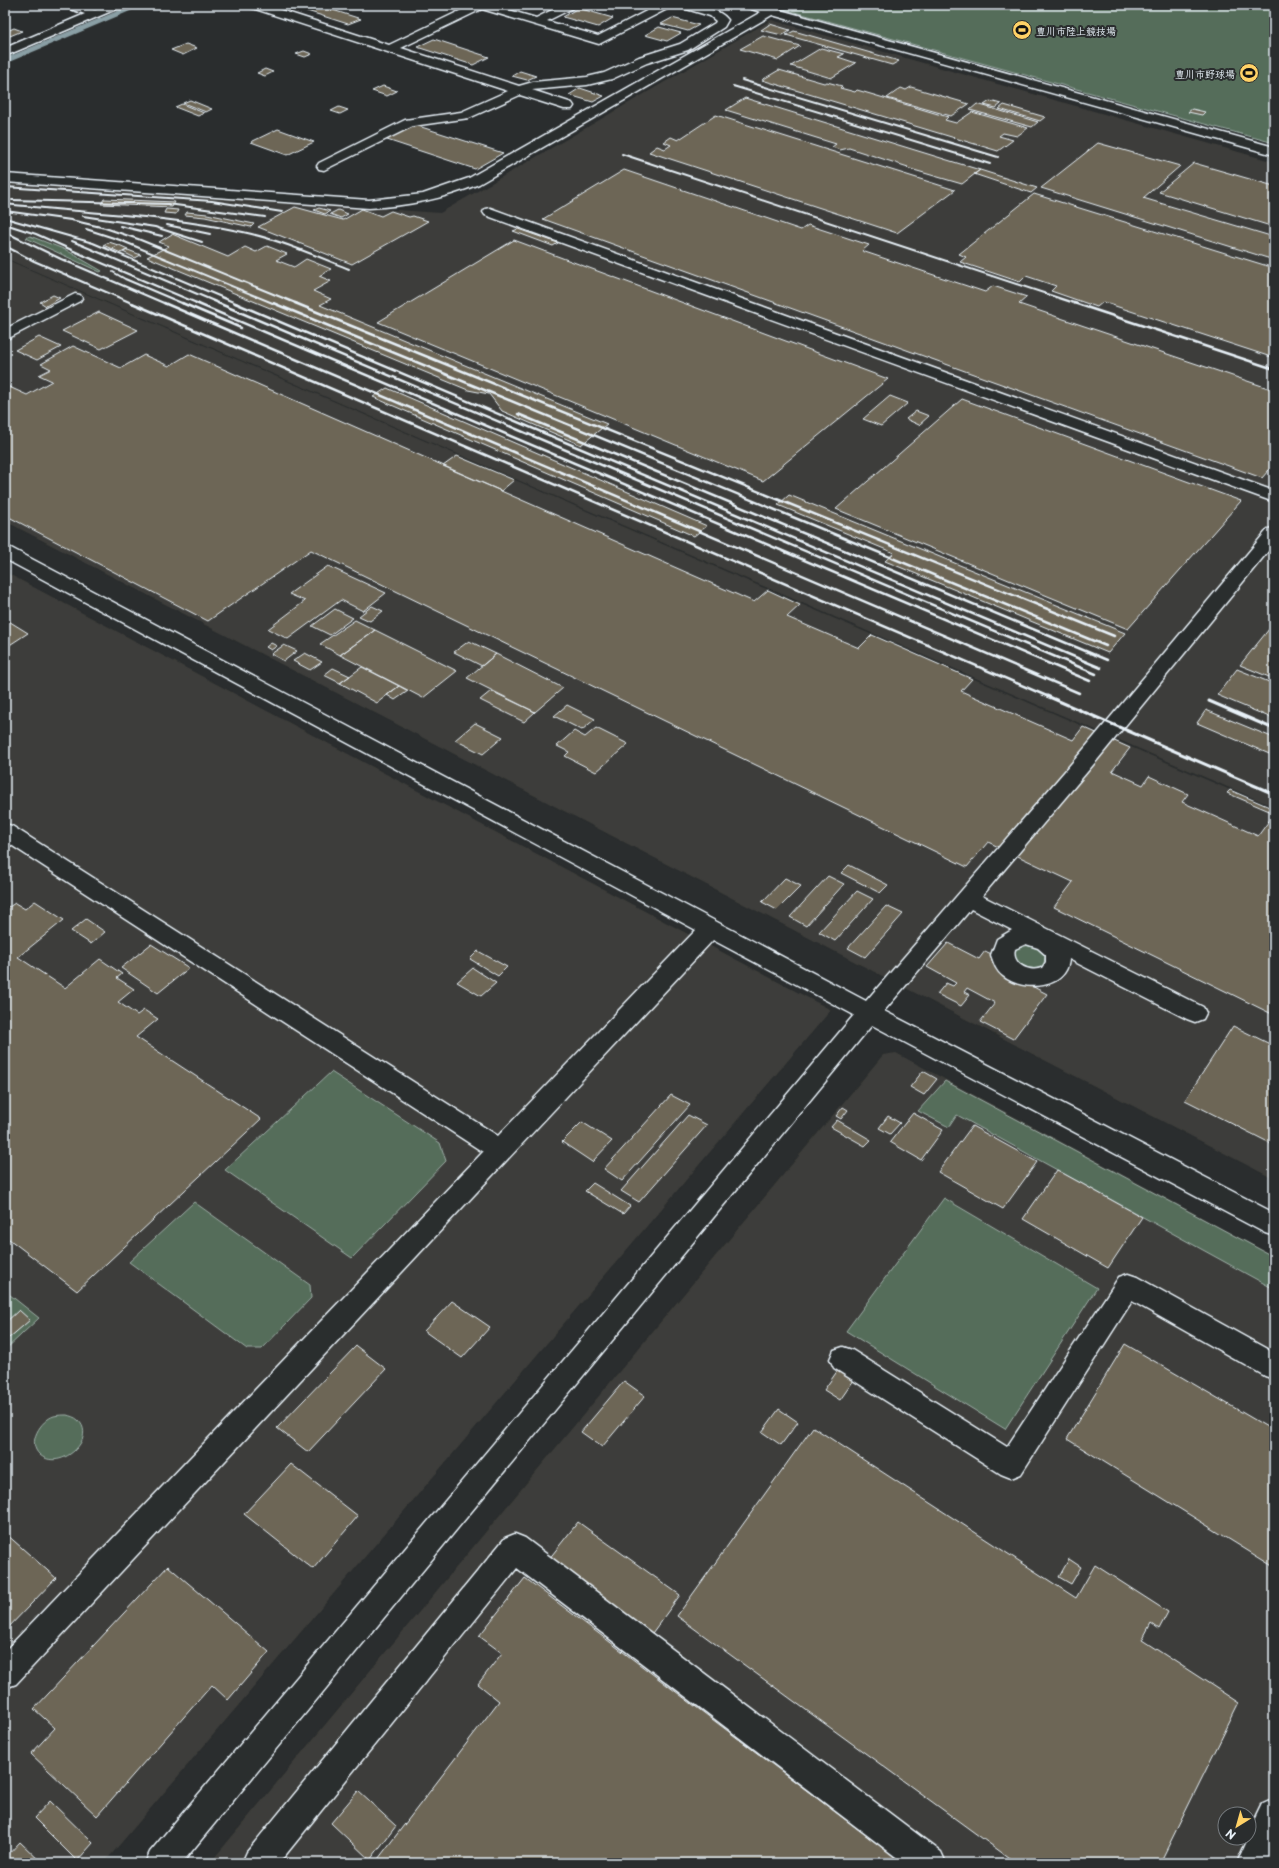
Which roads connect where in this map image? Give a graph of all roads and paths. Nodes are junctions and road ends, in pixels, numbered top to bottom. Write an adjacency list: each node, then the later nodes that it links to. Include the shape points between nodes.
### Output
1 (69, 5): 10 (street)
2 (118, 5): 10 (street)
3 (253, 5): 15 (street)
4 (480, 5): 11 (street); 15 (street)
5 (666, 5): 13 (street)
6 (684, 5): 17 (street, via 714,14 722,20 720,25 684,47 642,60 608,76)
7 (749, 5): 9 (street)
8 (569, 6): 11 (street)
9 (771, 11): 19 (street); 21 (street, via 474,181 452,191 422,199 369,204)
10 (96, 14): 16 (street)
11 (536, 22): 13 (street, via 599,40)
12 (610, 23): 13 (street)
13 (624, 27): 14 (street)
14 (640, 32)
15 (390, 49): 17 (street)
16 (5, 52)
17 (520, 90): 18 (street); 20 (street, via 464,115 403,126)
18 (568, 106)
19 (1274, 152)
20 (324, 166)
21 (5, 178)
22 (490, 212): 25 (street)
23 (75, 298): 24 (street)
24 (5, 335)
25 (1274, 497)
26 (1274, 533): 29 (street)
27 (5, 552): 30 (street)
28 (5, 831): 33 (street)
29 (968, 898): 31 (street); 32 (street)
30 (711, 928): 31 (street); 33 (street)
31 (869, 1013): 34 (street); 39 (street)
32 (1195, 1014)
33 (501, 1151): 37 (street)
34 (1274, 1225)
35 (843, 1359): 36 (street, via 1011,1465 1128,1285)
36 (1274, 1367)
37 (5, 1673)
38 (1274, 1815): 42 (street)
39 (161, 1863)
40 (258, 1863): 41 (street, via 515,1548)
41 (930, 1863)
42 (1252, 1863)

